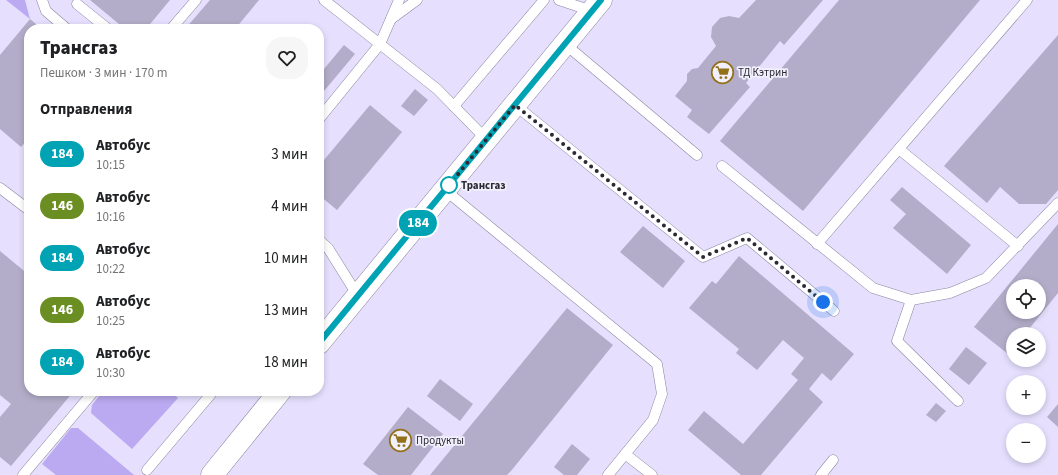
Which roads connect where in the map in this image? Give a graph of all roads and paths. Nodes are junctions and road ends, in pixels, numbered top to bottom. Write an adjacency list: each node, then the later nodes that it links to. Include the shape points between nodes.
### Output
1 (42, 0): 12 (lane, via 46,11)
2 (196, 0): 14 (lane)
3 (324, 0): 15 (lane)
4 (399, 0): 11 (lane)
5 (417, 0): 11 (lane)
6 (544, 0): 18 (lane)
7 (559, 0): 10 (lane)
8 (1027, 0): 21 (lane)
9 (77, 4): 13 (lane)
10 (597, 5): 16 (main road)
11 (391, 20): 15 (lane)
12 (61, 24)
13 (102, 24)
14 (175, 24)
15 (380, 44): 18 (lane, via 437,89); 19 (lane)
16 (565, 44): 17 (main road); 22 (lane)
17 (515, 105): 20 (main road); 33 (lane, via 703,257 747,238)
18 (454, 106): 20 (lane)
19 (324, 112)
20 (486, 139): 25 (main road)
21 (899, 150): 29 (lane); 30 (lane)
22 (697, 155)
23 (722, 166): 29 (lane)
24 (0, 188): 27 (lane)
25 (445, 190): 31 (main road); 39 (lane, via 657,364 662,394 653,420)
26 (1058, 203): 30 (lane)
27 (24, 206)
28 (324, 244): 31 (lane)
29 (817, 244): 32 (lane, via 873,288)
30 (1018, 246): 32 (lane, via 986,278 950,293)
31 (358, 296): 34 (main road)
32 (911, 300): 38 (lane, via 898,341)
33 (834, 311)
34 (324, 337)
35 (90, 396): 42 (lane)
36 (209, 396): 41 (lane)
37 (276, 396): 43 (main road)
38 (958, 400)
39 (626, 454): 44 (lane); 45 (lane)
40 (833, 460): 46 (lane)
41 (147, 470)
42 (23, 475)
43 (212, 475)
44 (608, 475)
45 (652, 475)
46 (820, 475)

